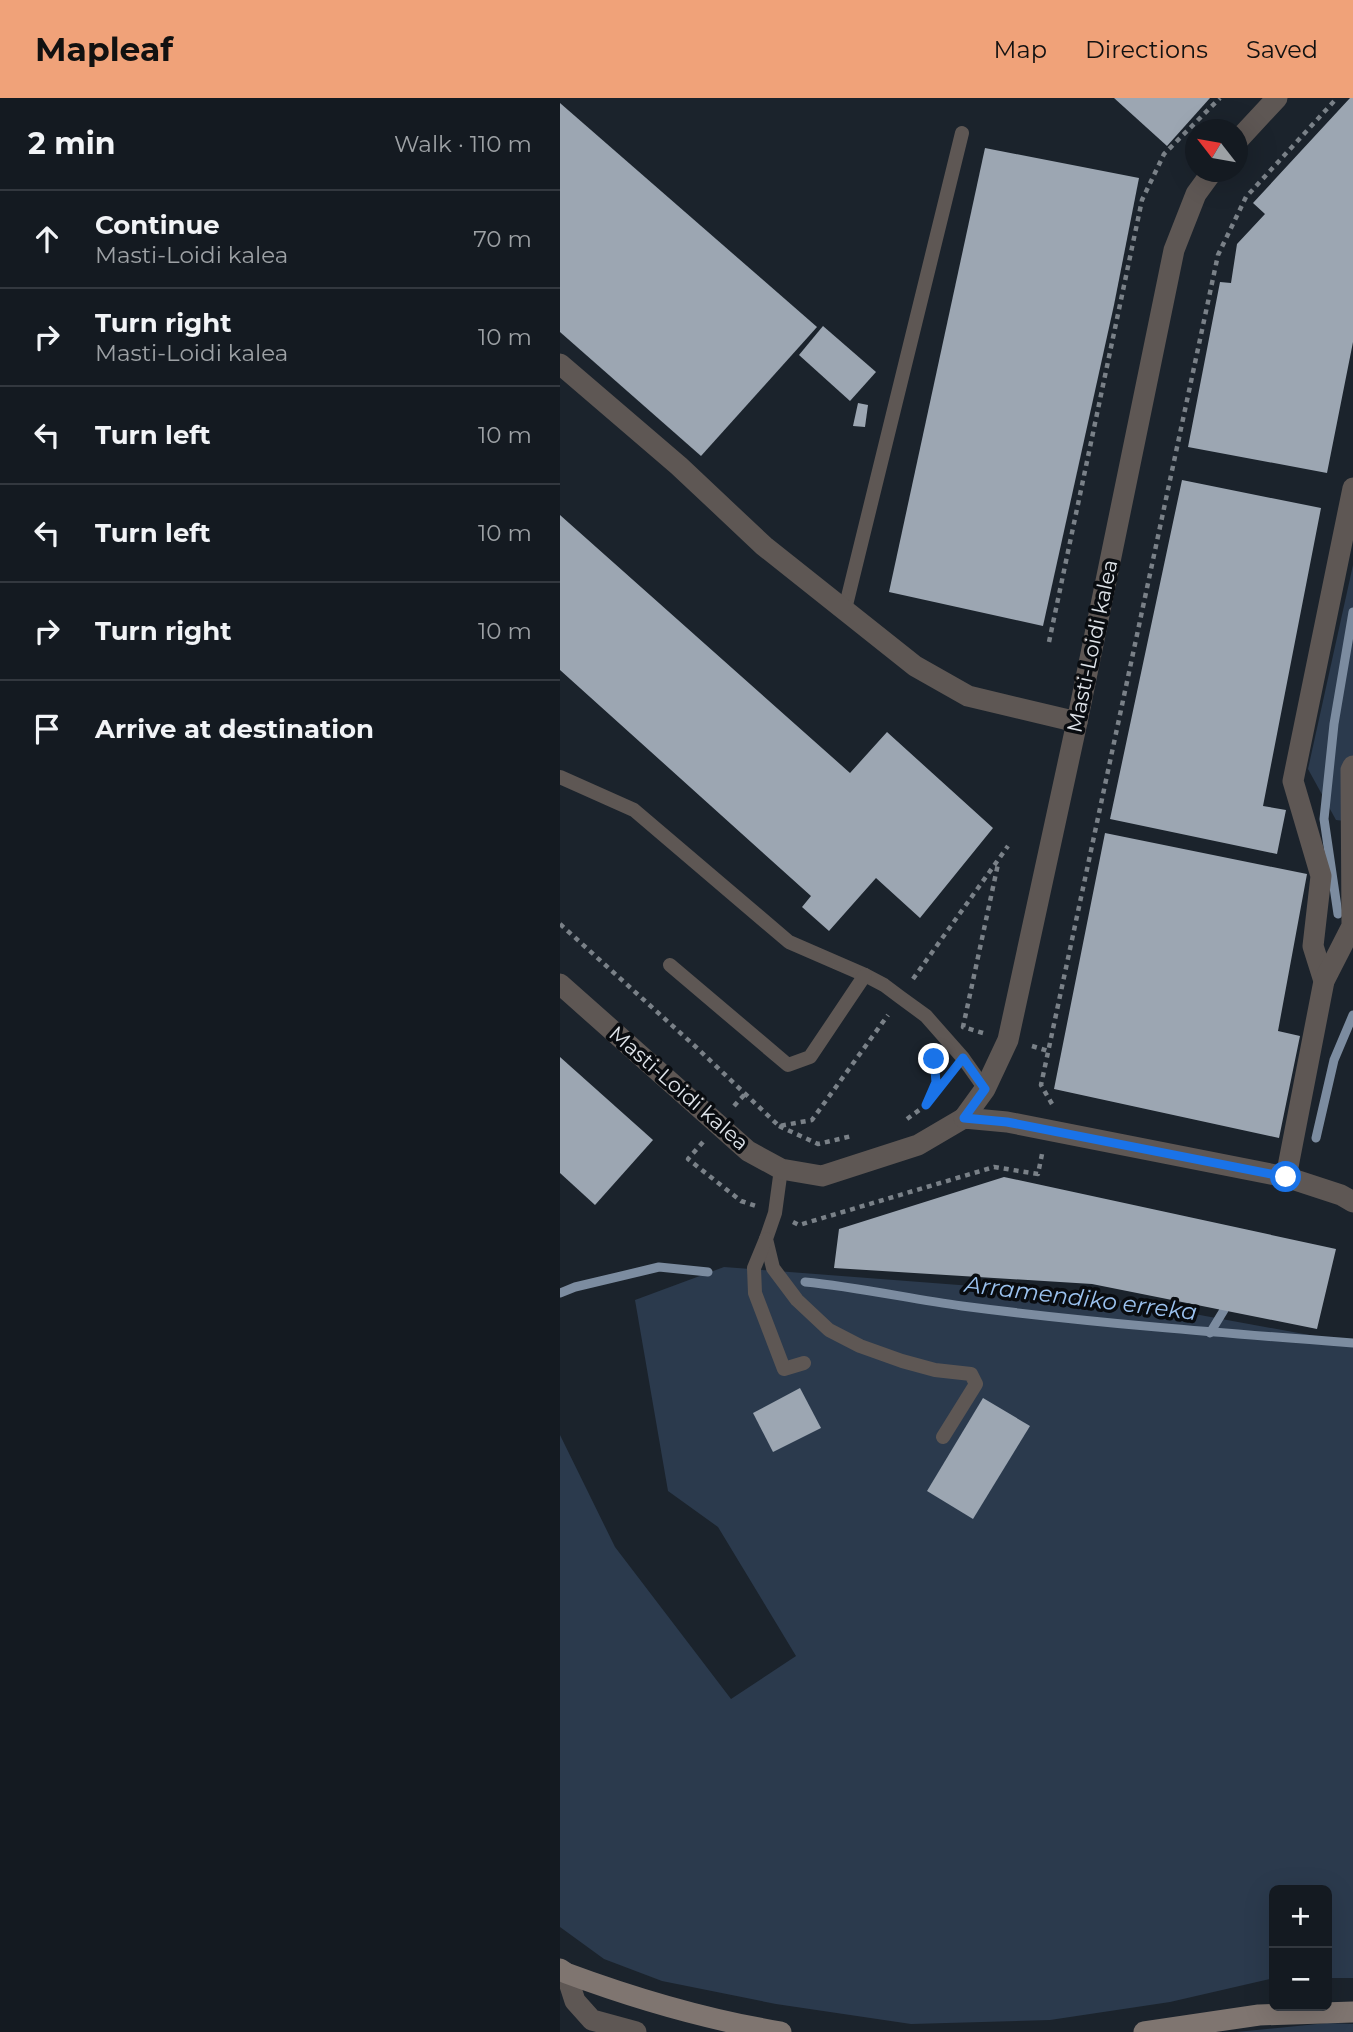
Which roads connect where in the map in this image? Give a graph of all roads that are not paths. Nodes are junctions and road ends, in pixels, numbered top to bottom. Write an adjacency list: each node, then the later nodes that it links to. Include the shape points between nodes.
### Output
1 (1277, 98): 2 (street)
2 (1248, 128)
3 (962, 134): 7 (lane)
4 (1205, 182): 8 (street, Masti-Loidi kalea, via 1174,250)
5 (560, 364): 7 (street, via 764,546)
6 (1353, 488): 13 (street, via 1293,781 1321,876 1313,946)
7 (845, 609): 8 (street, via 915,666 968,696)
8 (1077, 722): 15 (street, Masti-Loidi kalea, via 1008,1040)
9 (1353, 766): 13 (street, via 1352,926)
10 (560, 777): 12 (lane, via 634,810 789,942)
11 (670, 965): 12 (lane, via 788,1065 810,1057)
12 (865, 975): 15 (lane, via 926,1016)
13 (1324, 981): 18 (street)
14 (560, 984): 17 (street, Masti-Loidi kalea, via 748,1151)
15 (985, 1089): 16 (street, Masti-Loidi kalea)
16 (964, 1118): 17 (street, Masti-Loidi kalea, via 918,1145 822,1176); 18 (street, via 1007,1122)
17 (781, 1169): 20 (lane)
18 (1286, 1177): 19 (street)
19 (1353, 1202)
20 (766, 1239): 21 (lane, via 754,1268 755,1293 784,1369); 22 (lane, via 773,1268 797,1300 829,1330 902,1361 971,1374 976,1384)
21 (804, 1363)
22 (943, 1437)
23 (563, 1971): 25 (street, via 575,2001 592,2020); 26 (street, via 633,1997)
24 (1353, 2012): 27 (street, via 1259,2015)
25 (636, 2032)
26 (781, 2032)
27 (1144, 2032)

